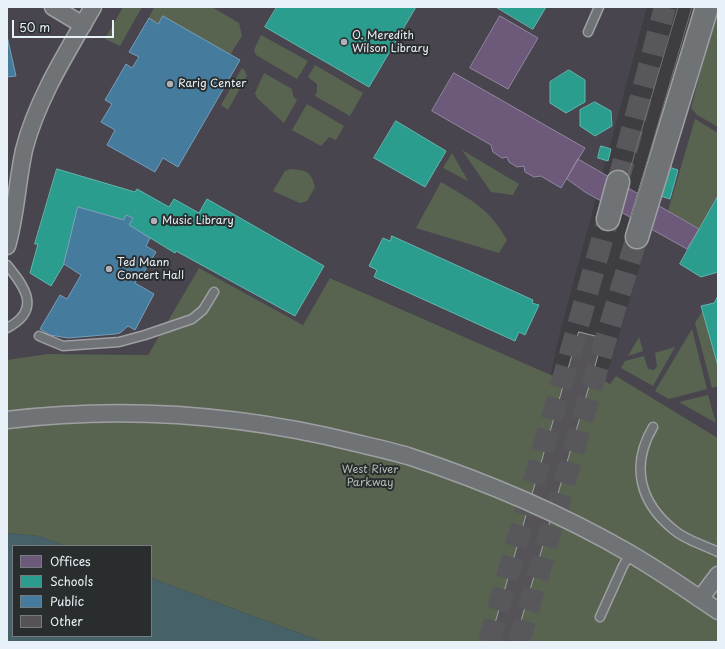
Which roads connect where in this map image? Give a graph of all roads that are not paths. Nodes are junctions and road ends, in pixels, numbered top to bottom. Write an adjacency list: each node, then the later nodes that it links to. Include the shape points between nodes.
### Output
1 (53, 7): 5 (street)
2 (93, 7): 5 (street)
3 (599, 7): 6 (lane)
4 (707, 7): 9 (street)
5 (83, 25): 10 (street, via 46,91 31,126)
6 (588, 32)
7 (618, 182): 8 (street)
8 (608, 219)
9 (637, 237)
10 (7, 246)
11 (7, 265): 13 (lane, via 27,292 27,304 23,314)
12 (214, 292): 14 (lane, via 203,310 192,319 119,342 63,346)
13 (7, 328)
14 (39, 336)
15 (7, 420): 18 (street, via 90,414 168,415 262,424 320,434 406,456 485,484 572,523)
16 (653, 427): 17 (lane, via 640,456 642,486 653,509 674,531)
17 (718, 552)
18 (630, 554): 20 (street); 22 (lane)
19 (718, 575): 20 (street)
20 (700, 598): 21 (street)
21 (718, 611)
22 (600, 617)

